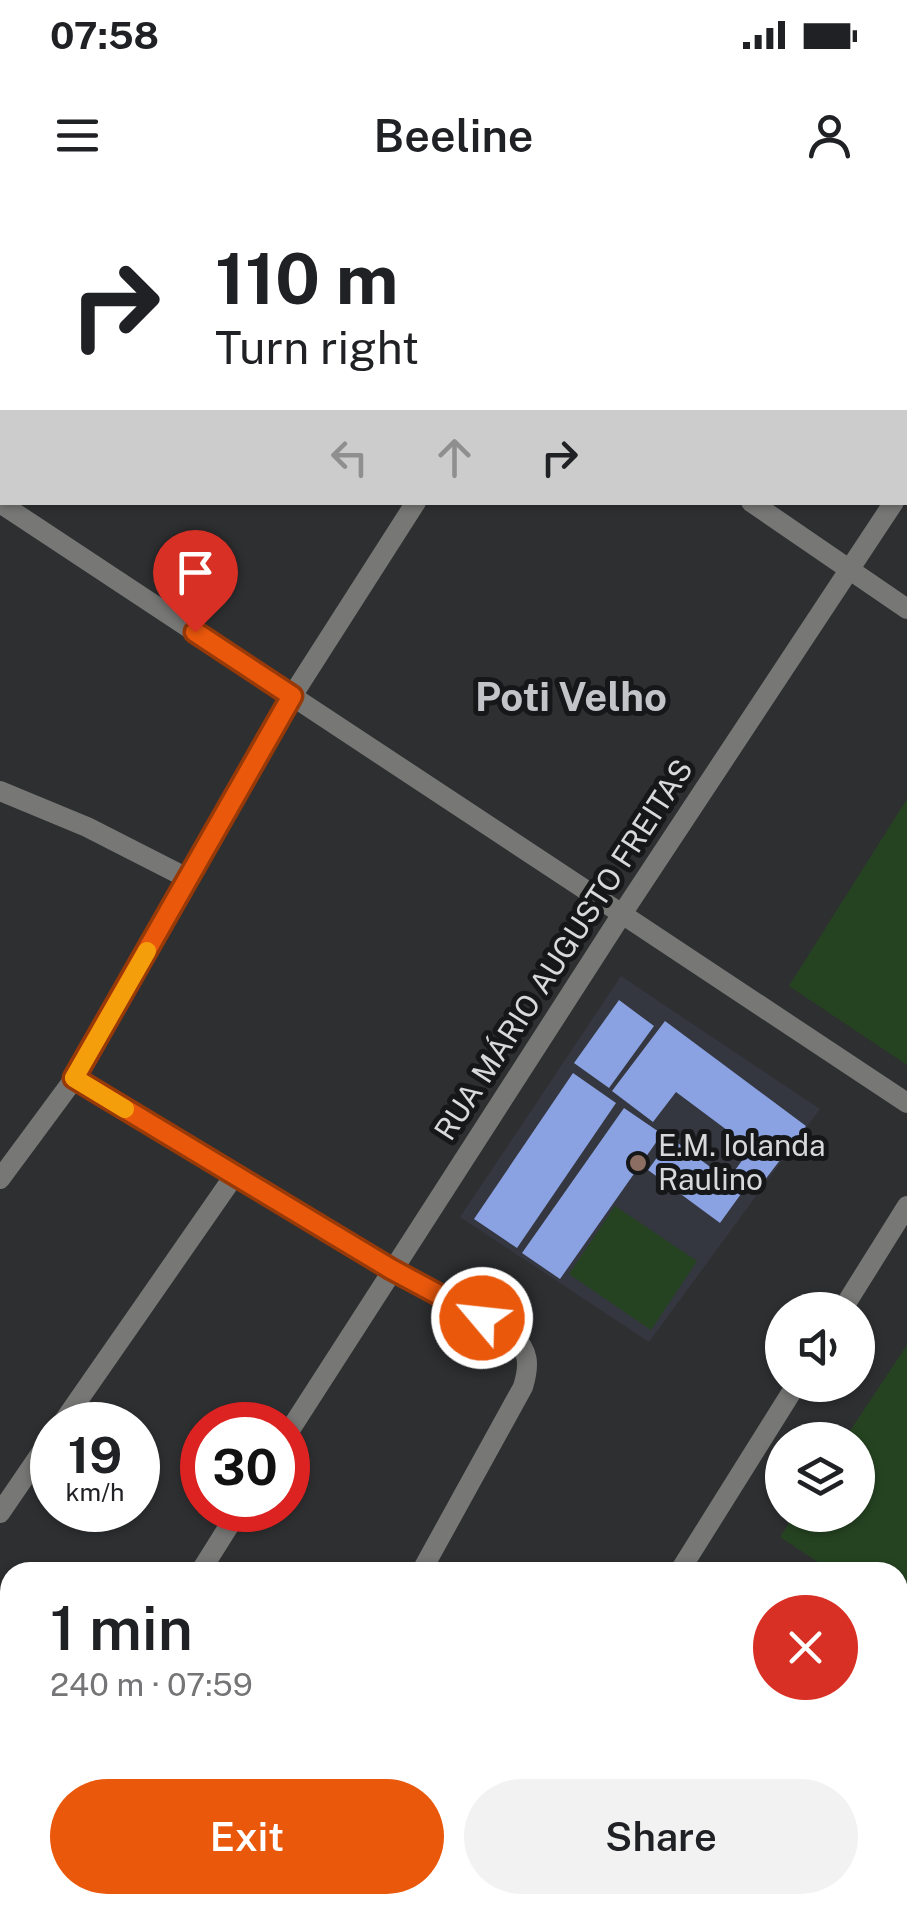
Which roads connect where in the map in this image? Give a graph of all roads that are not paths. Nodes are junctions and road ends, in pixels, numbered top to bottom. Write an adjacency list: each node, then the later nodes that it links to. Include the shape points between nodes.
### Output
1 (3, 505): 7 (street)
2 (414, 505): 7 (street)
3 (756, 505): 5 (street)
4 (892, 505): 5 (street, RUA MÁRIO AUGUSTO FREITAS)
5 (850, 570): 6 (street); 10 (street, RUA MÁRIO AUGUSTO FREITAS)
6 (907, 609)
7 (292, 696): 9 (street); 10 (street)
8 (0, 790): 9 (street)
9 (189, 878): 11 (street)
10 (622, 914): 12 (street); 16 (street, RUA MÁRIO AUGUSTO FREITAS)
11 (74, 1078): 13 (street); 14 (street)
12 (907, 1102)
13 (234, 1176): 16 (street); 18 (street)
14 (0, 1179)
15 (907, 1206): 17 (street)
16 (391, 1269): 19 (street, RUA MÁRIO AUGUSTO FREITAS); 25 (street, via 512,1334 528,1358 523,1387)
17 (853, 1292)
18 (77, 1402)
19 (308, 1402)
20 (786, 1402): 26 (street)
21 (30, 1470): 22 (street)
22 (0, 1513)
23 (225, 1532): 24 (street)
24 (206, 1562)
25 (427, 1562)
26 (690, 1562)

